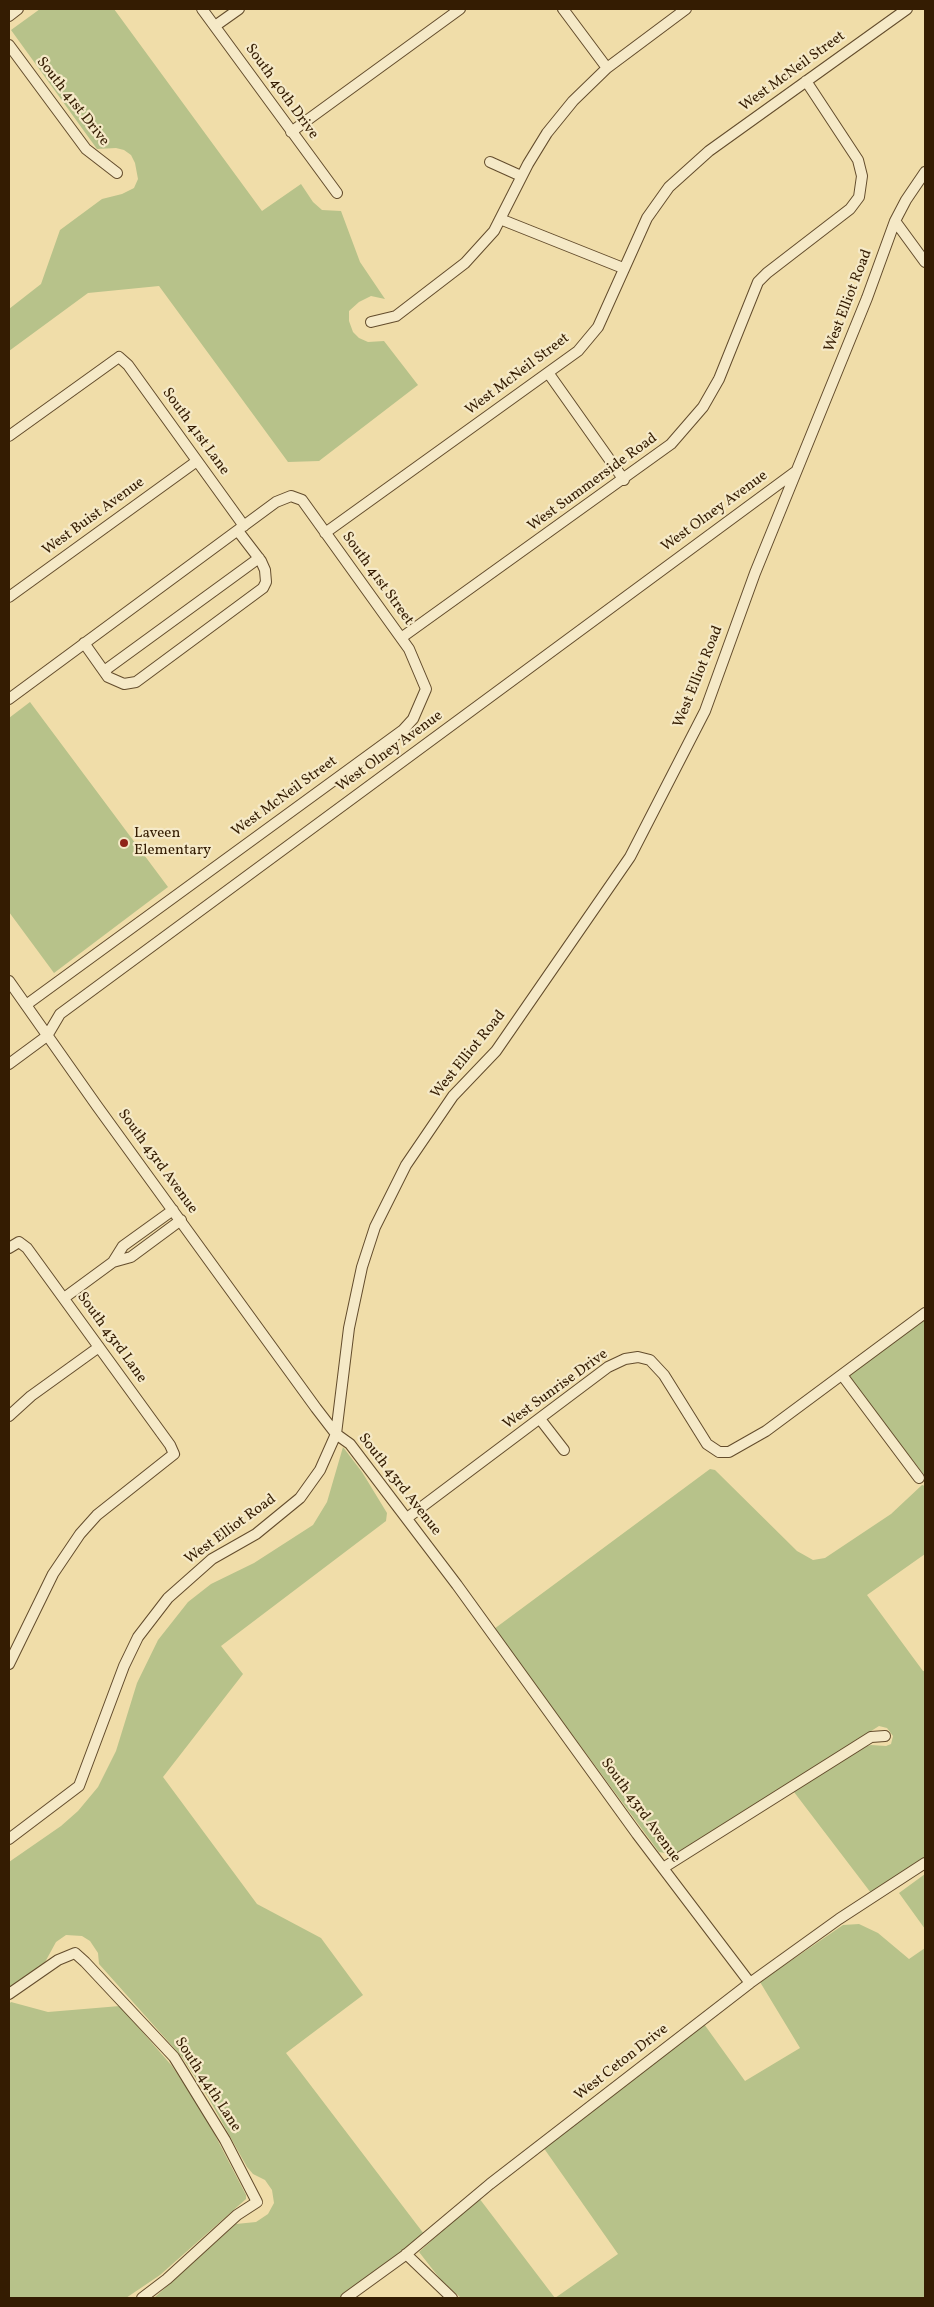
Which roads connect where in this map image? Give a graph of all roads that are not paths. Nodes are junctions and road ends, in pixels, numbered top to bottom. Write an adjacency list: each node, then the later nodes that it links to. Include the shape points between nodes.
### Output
1 (18, 9): 8 (street)
2 (202, 9): 9 (street, South 40th Drive)
3 (239, 9): 9 (street)
4 (460, 9): 13 (street)
5 (563, 9): 11 (street)
6 (686, 9): 11 (street)
7 (907, 9): 12 (street, West McNeil Street)
8 (9, 16)
9 (215, 26): 13 (street, South 40th Drive)
10 (9, 45): 16 (street, South 41st Drive, via 86,149)
11 (607, 68): 17 (street, via 573,101 547,133)
12 (806, 81): 22 (street, West McNeil Street, via 709,151 669,187 647,218); 28 (street, West Summerside Road, via 852,148 862,176 859,197 850,209 758,282 719,378 702,407 657,456)
13 (291, 132): 18 (street, South 40th Drive)
14 (490, 162): 17 (street)
15 (925, 172): 20 (street, West Elliot Road)
16 (117, 173)
17 (521, 176): 19 (street)
18 (337, 193)
19 (500, 219): 22 (street); 23 (street, via 488,241 465,263 396,316)
20 (895, 222): 21 (street); 27 (street, West Elliot Road)
21 (925, 262)
22 (623, 268): 24 (street, West McNeil Street, via 598,328 578,351)
23 (371, 322)
24 (549, 374): 28 (street); 30 (street, West McNeil Street)
25 (9, 436): 26 (street, South 41st Lane, via 120,357)
26 (197, 461): 29 (street, South 41st Lane); 32 (street, West Buist Avenue)
27 (796, 471): 40 (street, West Olney Avenue, via 60,1014); 54 (street, West Elliot Road, via 754,573 705,711 630,857 496,1050 453,1096 406,1165 375,1227 362,1266 350,1328)
28 (624, 480): 33 (street, West Summerside Road)
29 (240, 528): 30 (street, South 41st Street, via 276,502 291,496 302,500); 31 (street, South 41st Lane); 34 (street)
30 (325, 533): 33 (street, South 41st Street)
31 (259, 558): 35 (street); 35 (street, via 265,570 263,588 136,682 124,684 115,681)
32 (9, 597)
33 (401, 638): 36 (street, South 41st Street, via 410,649)
34 (84, 644): 35 (street); 37 (street)
35 (104, 671)
36 (426, 689): 39 (street, West McNeil Street, via 413,718 403,730)
37 (9, 699)
38 (9, 981): 39 (street, South 43rd Avenue)
39 (26, 1005): 40 (street, South 43rd Avenue)
40 (47, 1036): 41 (street, West Olney Avenue); 42 (street, South 43rd Avenue)
41 (9, 1064)
42 (173, 1210): 43 (street, South 43rd Avenue); 44 (street)
43 (181, 1220): 45 (street); 54 (street, South 43rd Avenue)
44 (138, 1236): 45 (street); 47 (street, via 123,1246)
45 (146, 1246): 47 (street, via 131,1257)
46 (9, 1248): 48 (street, South 43rd Lane, via 19,1242 27,1248)
47 (113, 1262): 48 (street)
48 (64, 1298): 50 (street, South 43rd Lane)
49 (925, 1313): 51 (street, West Sunrise Drive)
50 (99, 1347): 52 (street); 58 (street, South 43rd Lane, via 174,1454 109,1505 80,1534 53,1574)
51 (842, 1376): 53 (street, West Sunrise Drive, via 766,1431 729,1452 719,1452 707,1444 664,1375 650,1360 638,1357 608,1367); 56 (street)
52 (9, 1416)
53 (540, 1419): 55 (street); 57 (street, West Sunrise Drive)
54 (336, 1434): 57 (street, South 43rd Avenue, via 350,1444); 60 (street, West Elliot Road, via 320,1470 300,1498 256,1534 212,1559 168,1598 138,1637 124,1666 79,1786)
55 (564, 1450)
56 (918, 1478)
57 (406, 1518): 62 (street, South 43rd Avenue)
58 (9, 1664)
59 (885, 1736): 62 (street, via 871,1738)
60 (9, 1839)
61 (925, 1863): 63 (street, West Ceton Drive)
62 (663, 1868): 63 (street, South 43rd Avenue)
63 (750, 1983): 65 (street, West Ceton Drive, via 490,2184)
64 (9, 1994): 66 (street, South 44th Lane, via 58,1960 74,1953 174,2057 226,2140 257,2202 236,2215)
65 (406, 2254): 67 (street, West Ceton Drive); 68 (street)
66 (142, 2298)
67 (346, 2298)
68 (452, 2298)

